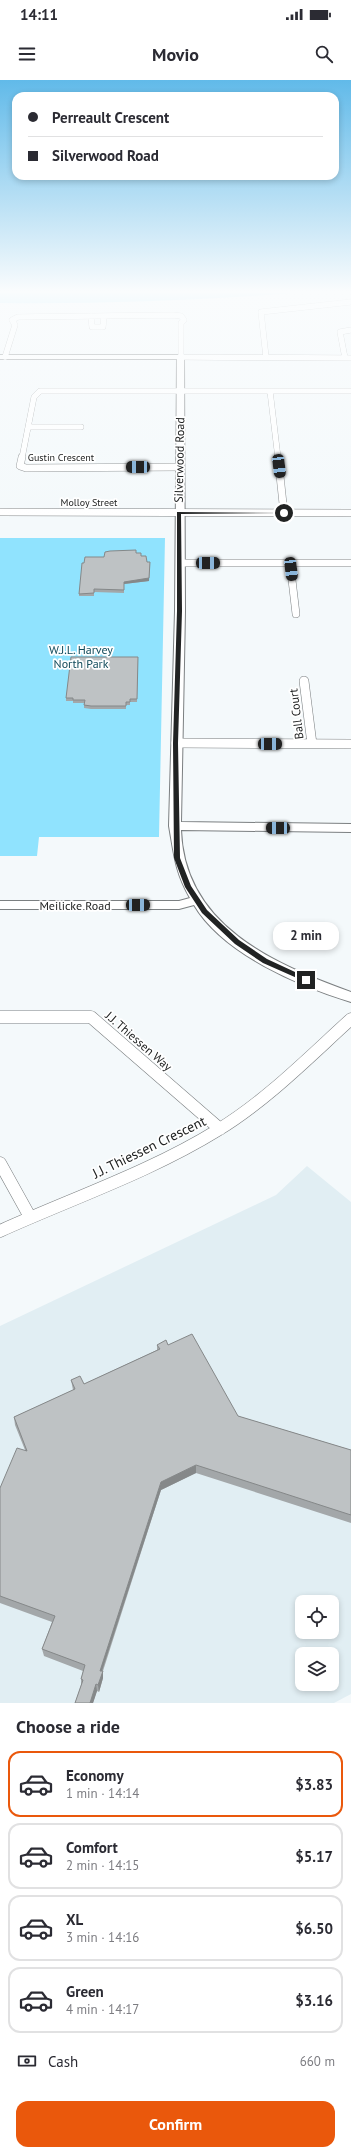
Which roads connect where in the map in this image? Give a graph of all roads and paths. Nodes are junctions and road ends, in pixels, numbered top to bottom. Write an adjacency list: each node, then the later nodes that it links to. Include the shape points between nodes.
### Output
1 (181, 369): 2 (street, Silverwood Road)
2 (180, 391): 3 (street, Gustin Crescent); 5 (street, Gustin Crescent, via 40,390 34,397); 7 (street, Silverwood Road)
3 (270, 391): 4 (street, Gustin Crescent); 10 (street)
4 (351, 391)
5 (28, 427): 6 (street); 7 (street, Gustin Crescent, via 20,462 20,466 26,468)
6 (81, 427)
7 (179, 467): 9 (street, Silverwood Road)
8 (0, 512): 9 (street, Molloy Street)
9 (178, 513): 10 (street, Molloy Street); 12 (street, Silverwood Road)
10 (284, 513): 11 (street, Molloy Street)
11 (351, 513)
12 (180, 563): 13 (street); 17 (street, Silverwood Road)
13 (290, 563): 14 (street); 15 (street)
14 (351, 564)
15 (296, 614)
16 (304, 681): 18 (street, Ball Court)
17 (176, 743): 18 (street); 20 (street, Silverwood Road)
18 (312, 744): 19 (street)
19 (351, 744)
20 (175, 826): 21 (street); 22 (street, Silverwood Road, via 177,858 188,887)
21 (351, 828)
22 (197, 900): 23 (street, Meilicke Road, via 179,905); 24 (street, Silverwood Road, via 204,911 237,942 265,961 319,986)
23 (0, 905)
24 (351, 997)
25 (0, 1017): 27 (street, J.J. Thiessen Way, via 91,1017)
26 (351, 1019): 27 (street, J.J. Thiessen Crescent, via 254,1105)
27 (220, 1129): 29 (street, J.J. Thiessen Crescent, via 187,1148)
28 (0, 1163): 29 (street)
29 (30, 1217): 30 (street, J.J. Thiessen Crescent)
30 (0, 1231)

